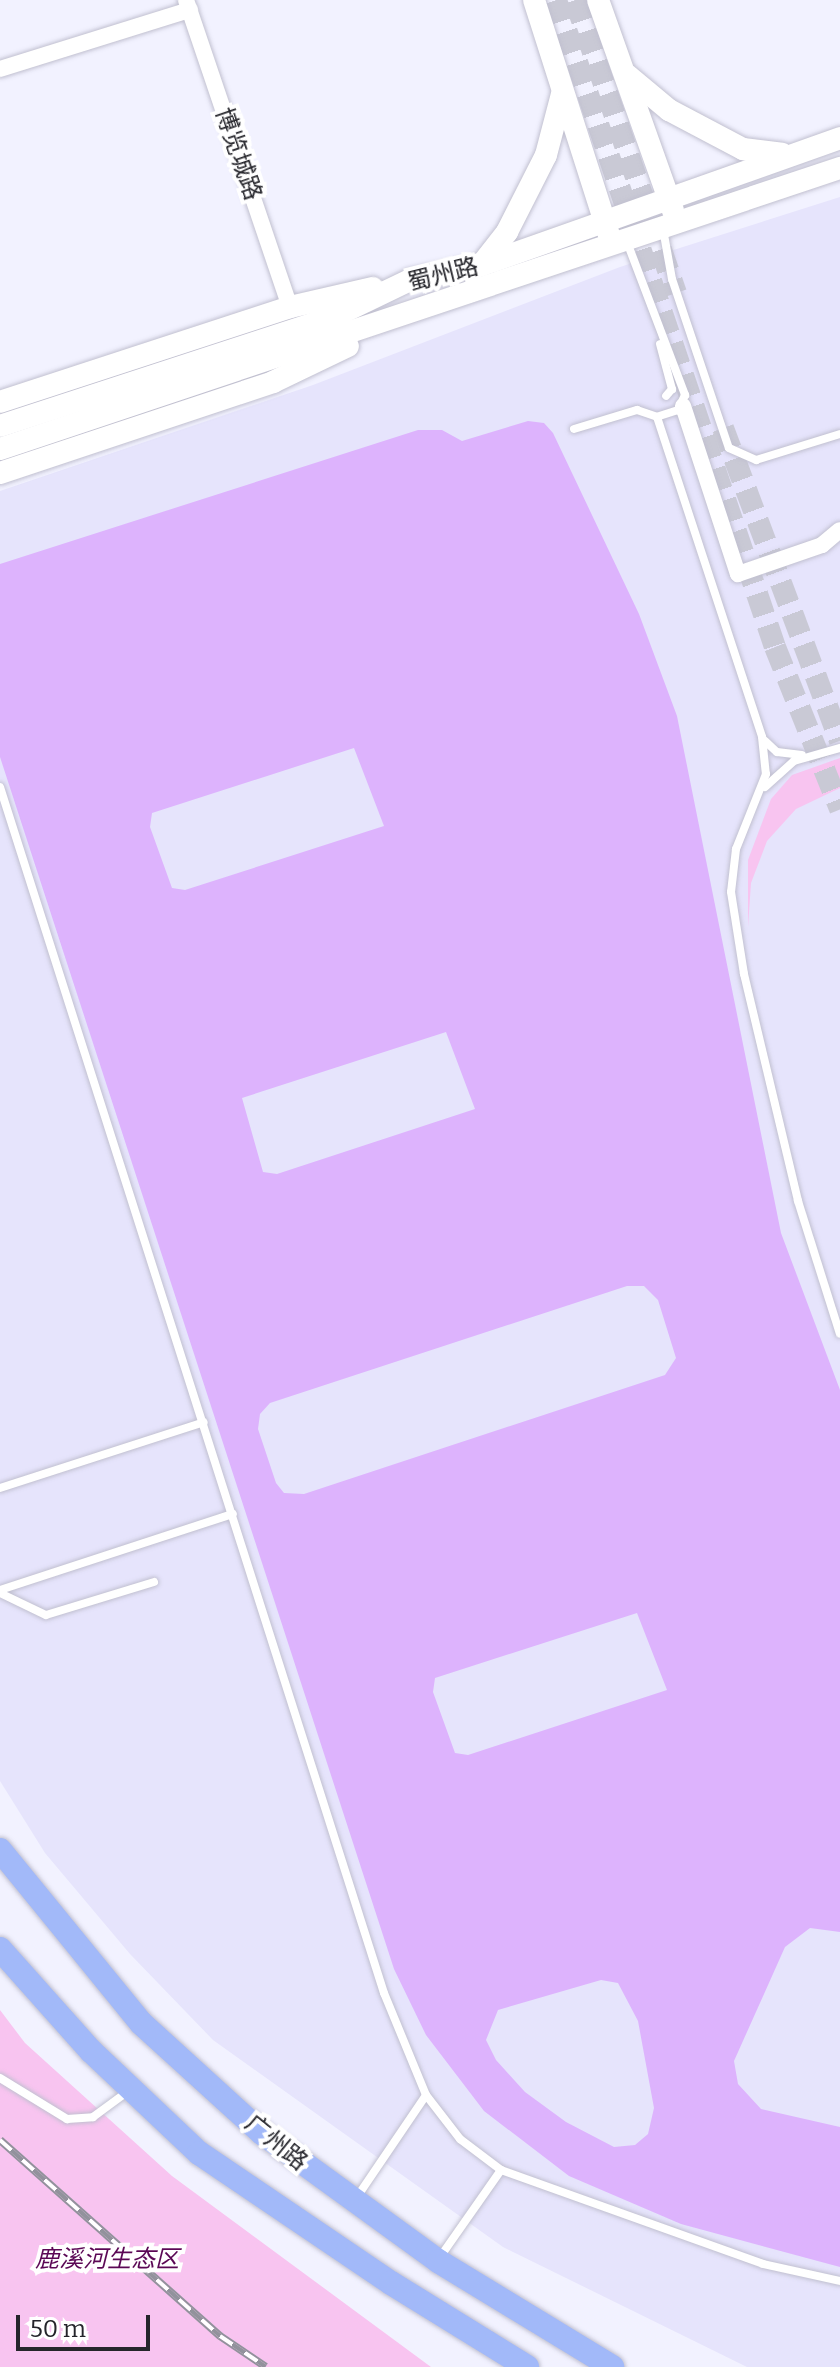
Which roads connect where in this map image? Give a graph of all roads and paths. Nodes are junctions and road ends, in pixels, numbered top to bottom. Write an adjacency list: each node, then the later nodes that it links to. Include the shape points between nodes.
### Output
1 (526, 0): 7 (main road)
2 (534, 0): 7 (main road)
3 (598, 0): 6 (main road)
4 (605, 0): 6 (main road)
5 (188, 5): 8 (street); 20 (street, 博览城路)
6 (612, 27): 9 (main road)
7 (545, 43): 10 (main road)
8 (0, 69)
9 (626, 73): 12 (main road, via 669,110 743,149); 14 (main road)
10 (562, 93): 15 (main road); 18 (main road, via 546,155 507,232)
11 (840, 138): 12 (main road, 蜀州路)
12 (787, 155): 14 (main road, 蜀州路)
13 (840, 168): 16 (main road, 蜀州路)
14 (669, 198): 15 (main road, 蜀州路); 16 (main road)
15 (605, 223): 17 (main road); 18 (main road, 蜀州路)
16 (670, 226): 17 (main road, 蜀州路); 29 (lane, via 672,279 729,448 756,460)
17 (620, 243): 21 (main road, 蜀州路); 22 (lane)
18 (482, 265): 19 (main road, 蜀州路)
19 (410, 280): 20 (main road); 27 (main road, 蜀州路, via 331,318)
20 (290, 307): 24 (main road)
21 (426, 308): 30 (main road, 蜀州路); 31 (main road, via 273,382)
22 (656, 328): 23 (lane, via 672,389); 25 (lane, via 676,369)
23 (666, 396)
24 (0, 402)
25 (683, 406): 26 (lane); 32 (street, via 738,574 822,545)
26 (657, 417): 28 (lane, via 637,410); 33 (lane)
27 (0, 426)
28 (574, 429)
29 (840, 434)
30 (0, 449)
31 (0, 473)
32 (840, 530)
33 (762, 737): 35 (lane, via 785,755); 37 (lane, via 767,762)
34 (840, 748): 35 (lane)
35 (810, 754): 37 (lane, via 782,768)
36 (0, 787): 39 (lane)
37 (761, 792): 38 (lane, via 736,849 734,913 798,1201)
38 (840, 1334)
39 (204, 1422): 40 (lane); 41 (lane)
40 (0, 1488)
41 (233, 1514): 43 (lane); 48 (lane, via 384,1993)
42 (154, 1582): 43 (lane, via 46,1615)
43 (0, 1592)
44 (0, 1850): 50 (main road, 广州路, via 141,2023 262,2133)
45 (0, 1949): 47 (main road, 广州路)
46 (0, 2078): 47 (lane, via 67,2119 93,2117)
47 (131, 2089): 53 (main road, 广州路, via 199,2153)
48 (426, 2095): 49 (lane, via 460,2139); 50 (lane)
49 (501, 2170): 51 (lane); 52 (lane, via 763,2264)
50 (353, 2202): 51 (main road, 广州路)
51 (438, 2261): 54 (main road, 广州路)
52 (840, 2281)
53 (527, 2367)
54 (612, 2367)

